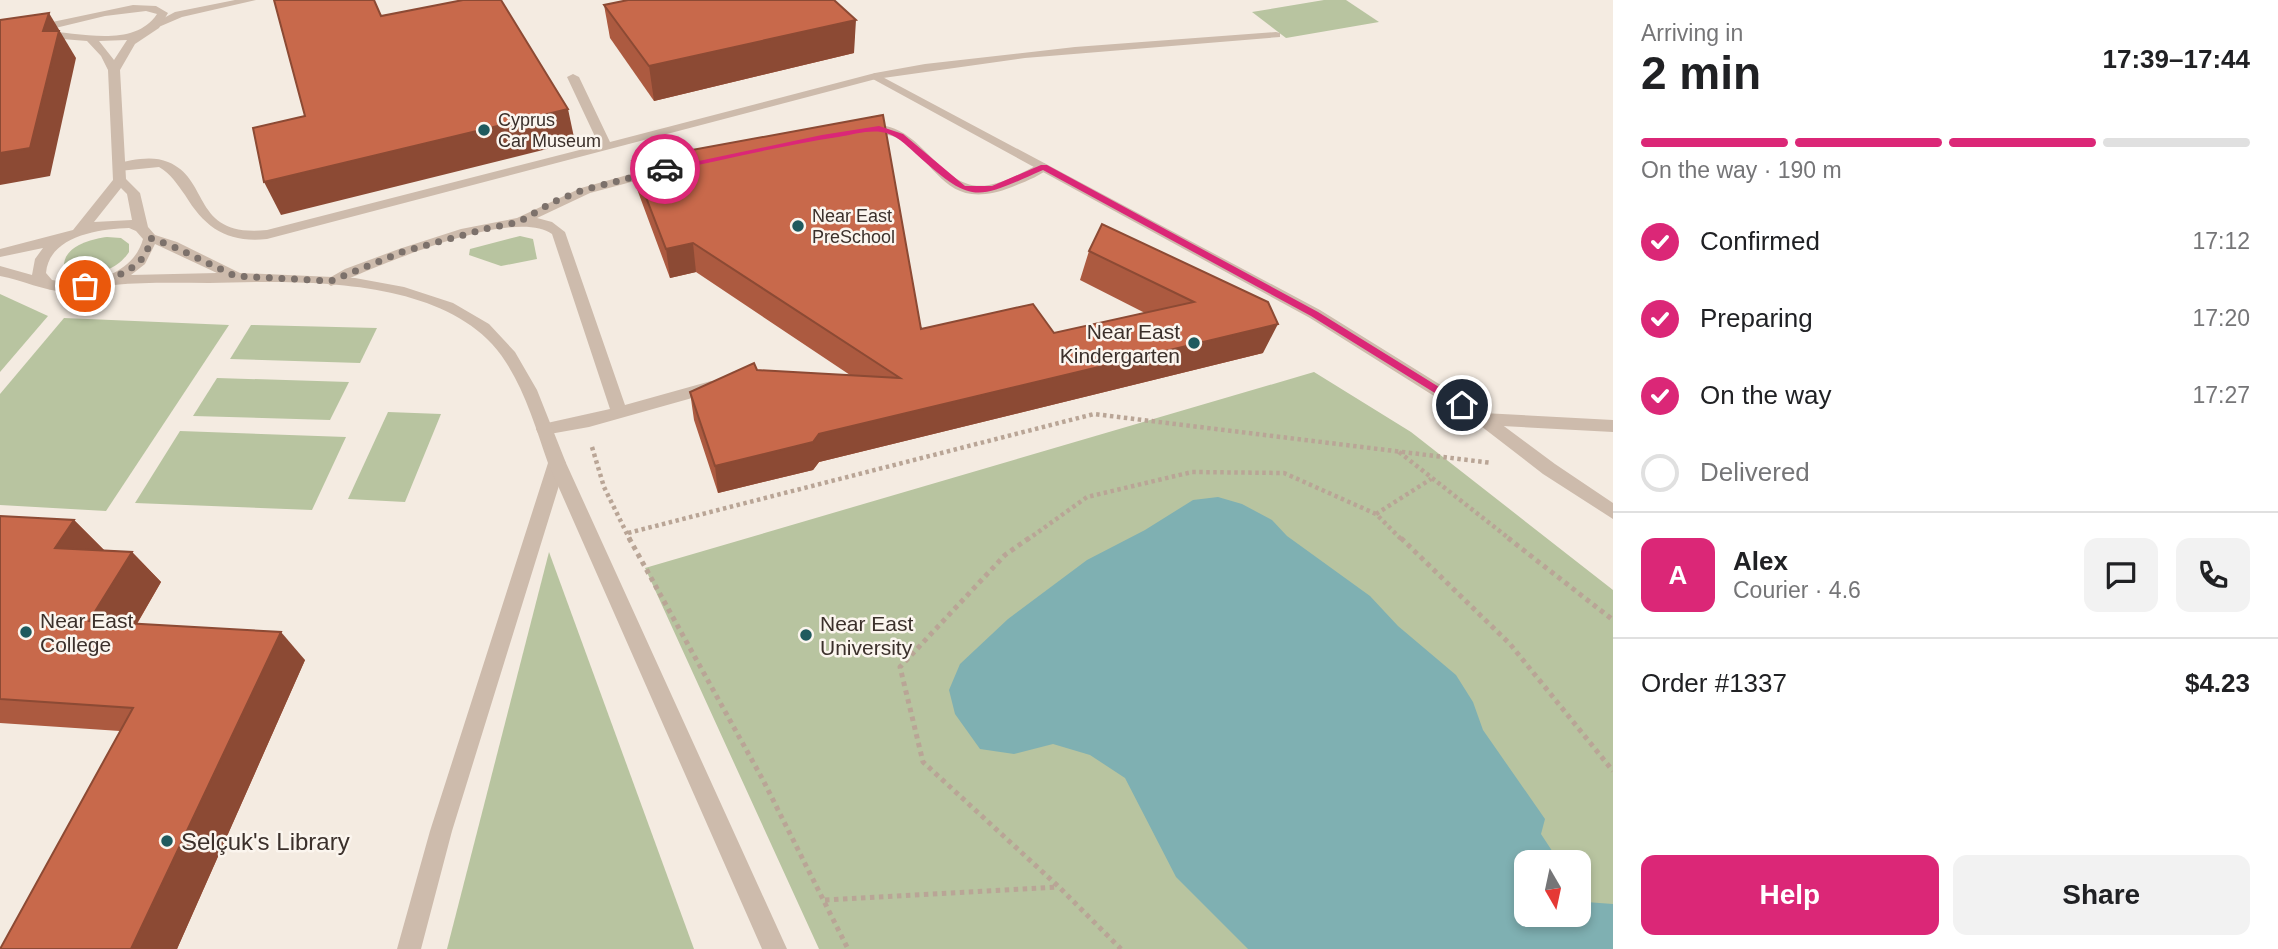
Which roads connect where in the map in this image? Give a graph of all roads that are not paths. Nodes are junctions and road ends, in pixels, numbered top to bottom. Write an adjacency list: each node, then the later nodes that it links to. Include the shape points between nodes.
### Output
1 (251, 0): 5 (street)
2 (132, 1): 3 (street); 4 (street)
3 (102, 5): 6 (street)
4 (161, 8): 5 (street); 7 (street, via 161,19)
5 (201, 9): 7 (street, via 178,14)
6 (88, 15): 8 (street); 10 (street, via 76,27)
7 (149, 29): 10 (street, via 117,39); 11 (street, via 131,42)
8 (5, 35): 10 (street)
9 (1276, 35): 12 (street, via 939,64)
10 (86, 38): 11 (street, via 106,55)
11 (114, 70): 18 (street)
12 (875, 76): 15 (street); 16 (street)
13 (573, 77): 15 (street)
14 (850, 133): 16 (street, via 891,130 963,188 994,188)
15 (605, 145): 18 (street, via 323,221 254,235 232,234 210,221 176,170 162,164)
16 (1044, 167): 31 (street, via 1315,314)
17 (667, 169): 19 (street, via 583,190)
18 (120, 173): 20 (street); 21 (street)
19 (519, 222): 27 (street, via 402,252); 30 (street, via 541,222 558,232)
20 (79, 231): 21 (street, via 114,223); 22 (street)
21 (146, 233): 25 (street); 26 (street, via 150,247 136,265)
22 (63, 239): 23 (street); 28 (street, via 39,262 39,274)
23 (0, 253)
24 (0, 271): 28 (street)
25 (235, 276): 26 (street); 27 (street)
26 (108, 280): 28 (street, via 63,287)
27 (331, 281): 33 (street, via 432,300 485,328 524,381)
28 (46, 282)
29 (714, 386): 30 (street)
30 (620, 412): 33 (street)
31 (1483, 419): 32 (street); 35 (street)
32 (1613, 426)
33 (544, 429): 34 (street)
34 (557, 463): 36 (street, via 441,831); 37 (street)
35 (1613, 512)
36 (409, 949)
37 (775, 949)

